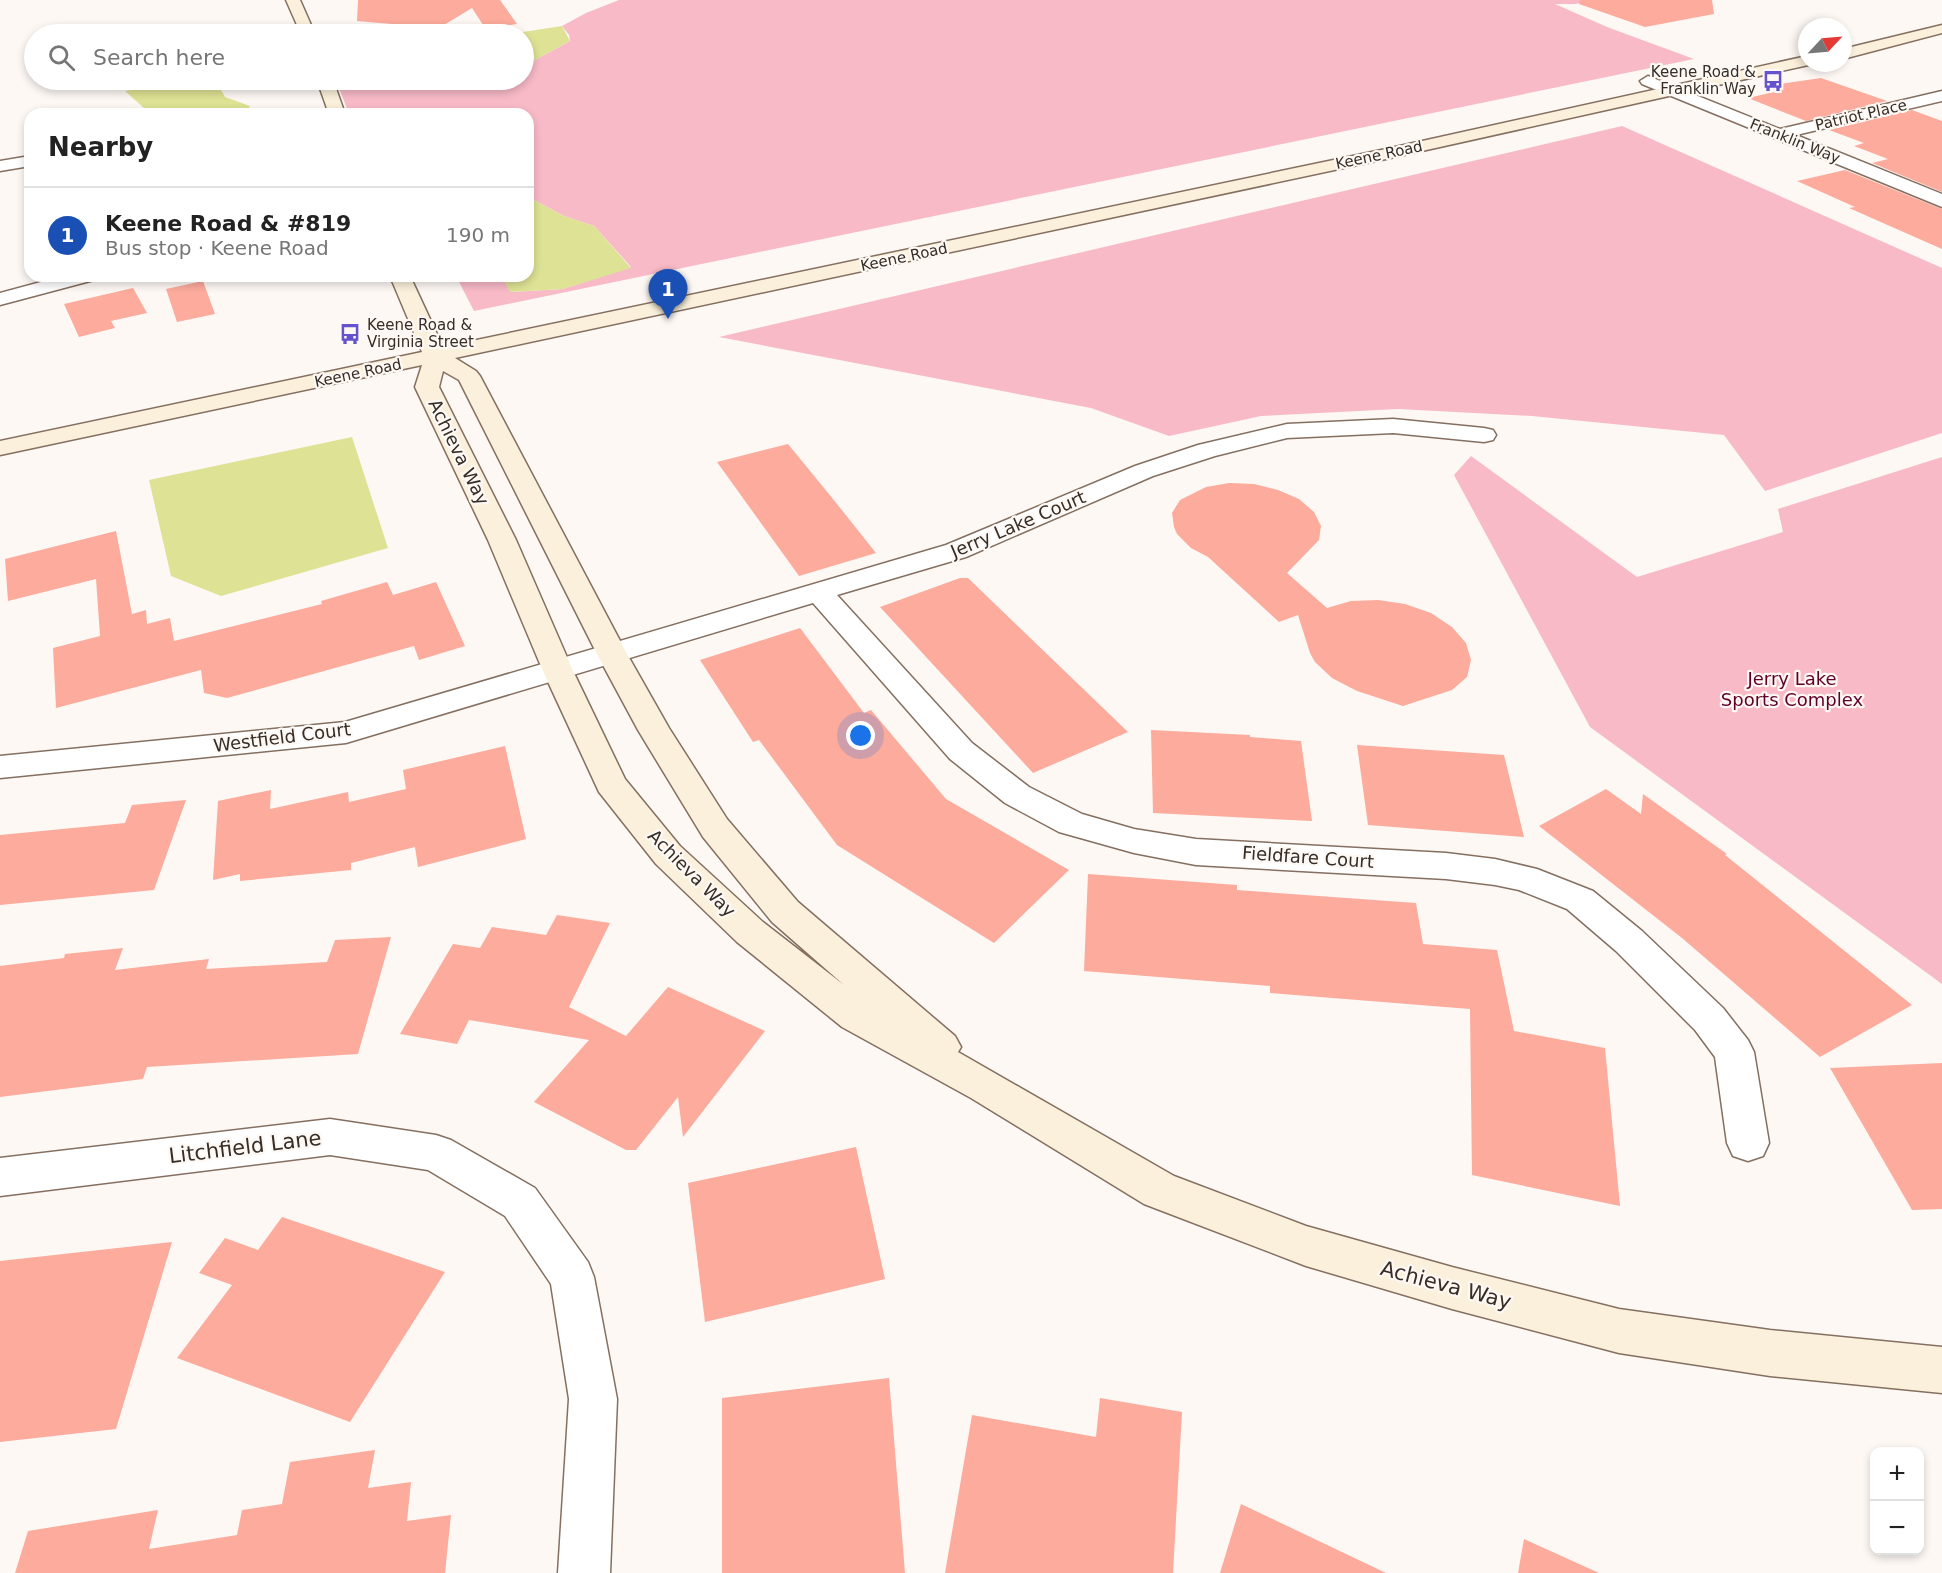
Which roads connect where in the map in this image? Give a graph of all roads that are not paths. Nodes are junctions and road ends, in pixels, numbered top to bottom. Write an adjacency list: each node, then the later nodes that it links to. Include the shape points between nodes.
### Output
1 (293, 0): 3 (main road)
2 (1942, 15): 5 (main road)
3 (304, 24)
4 (1942, 29): 7 (main road)
5 (1852, 37)
6 (1798, 49): 9 (main road, Keene Road)
7 (1852, 52)
8 (1798, 63): 11 (main road, Keene Road)
9 (1648, 81): 11 (street, Franklin Way); 21 (main road, Keene Road)
10 (329, 90): 13 (main road)
11 (1671, 91): 14 (street, Franklin Way); 21 (main road, Keene Road, via 1246,183)
12 (1942, 96): 14 (street, Patriot Place)
13 (335, 108)
14 (1779, 134): 17 (street, Franklin Way)
15 (24, 162): 16 (street)
16 (0, 166)
17 (1942, 201)
18 (64, 282): 20 (street)
19 (403, 282): 21 (main road)
20 (0, 299)
21 (431, 347): 22 (main road, Keene Road); 24 (main road, Keene Road); 26 (main road, Achieva Way, via 468,376); 27 (main road, Achieva Way, via 427,387 502,540)
22 (46, 416)
23 (1484, 435): 25 (street, Jerry Lake Court, via 1393,426 1276,433 1155,468 956,552)
24 (0, 448)
25 (819, 592): 26 (street, Jerry Lake Court); 30 (street, Fieldfare Court, via 961,751 1017,795 1071,823 1134,841 1196,852 1495,872 1526,878 1580,900 1637,948 1709,1019 1734,1052)
26 (612, 654): 27 (street, Jerry Lake Court); 29 (main road, Achieva Way, via 715,828 785,912)
27 (558, 671): 28 (street, Westfield Court, via 346,732); 29 (main road, Achieva Way, via 611,784 668,855 750,932 856,1016)
28 (0, 767)
29 (985, 1086): 32 (main road, Achieva Way, via 1159,1190 1306,1246 1619,1331 1770,1353)
30 (1748, 1143)
31 (0, 1177): 33 (street, Litchfield Lane, via 330,1137 436,1153 520,1202 572,1277 574,1288 593,1399)
32 (1942, 1370)
33 (584, 1573)

